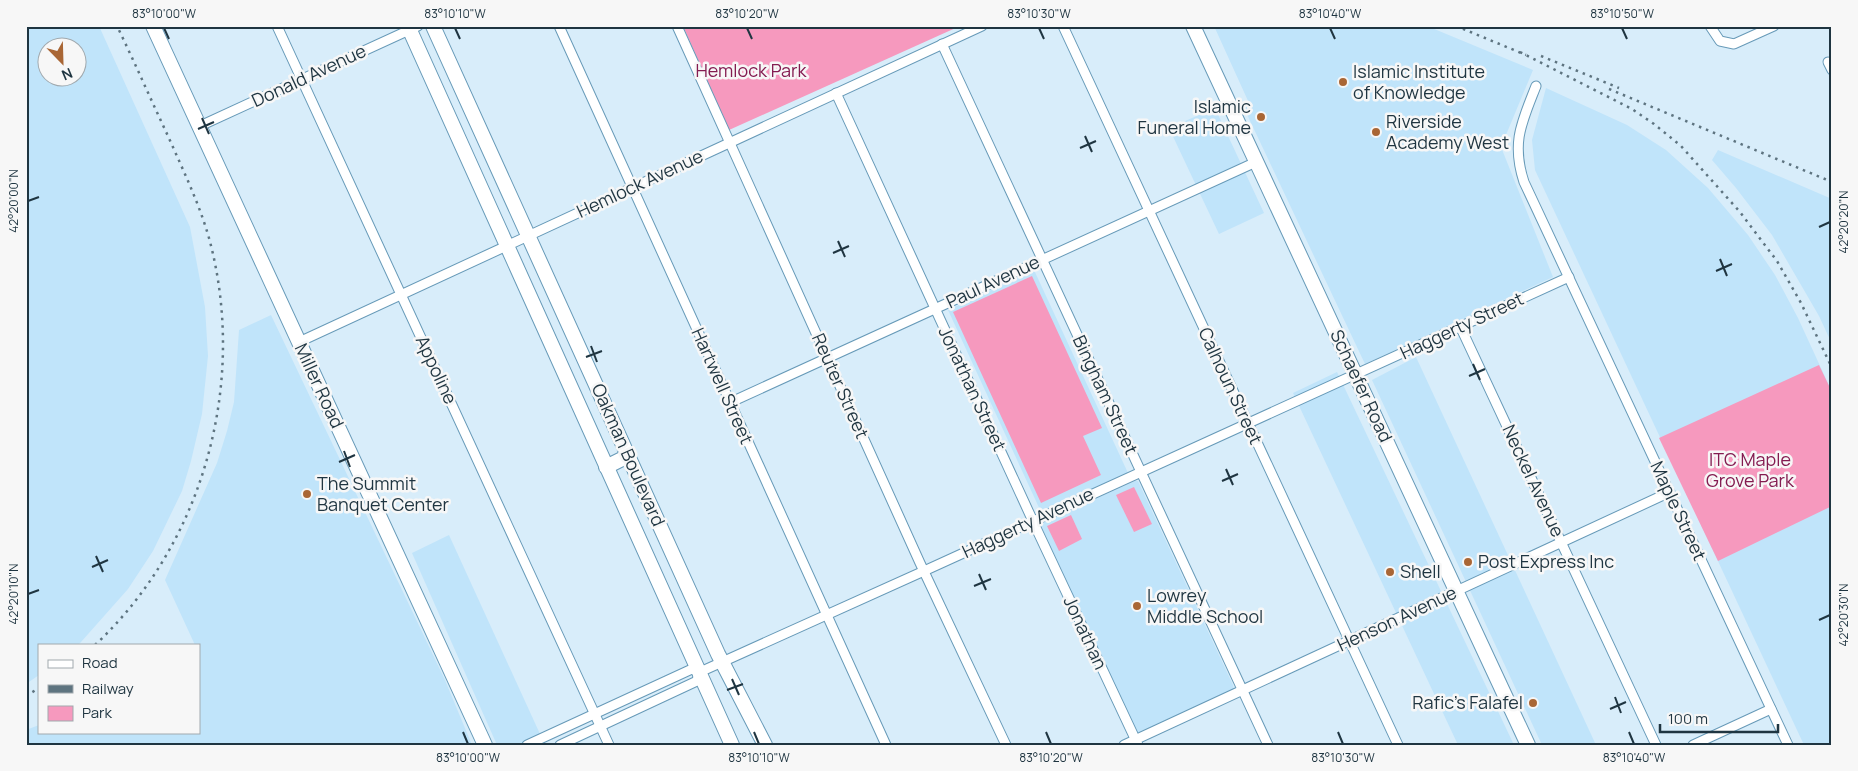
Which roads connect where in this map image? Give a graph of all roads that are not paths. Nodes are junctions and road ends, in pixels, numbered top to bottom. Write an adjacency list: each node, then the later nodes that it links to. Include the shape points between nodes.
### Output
1 (153, 26): 16 (street, Miller Road)
2 (277, 26): 13 (street, Appoline)
3 (433, 26): 21 (street, Oakman Boulevard)
4 (559, 26): 19 (street, Hartwell Street)
5 (677, 26): 17 (street, Reuter Street)
6 (982, 26): 12 (street, Hemlock Avenue)
7 (1063, 26): 20 (street, Calhoun Street)
8 (1193, 26): 18 (street, Schaefer Road)
9 (1710, 26): 10 (street, via 1720,41 1734,44)
10 (1774, 26)
11 (412, 28): 13 (street, Donald Avenue); 22 (street, Oakman Boulevard)
12 (942, 44): 15 (street, Hemlock Avenue); 23 (street, Bingham Street)
13 (301, 79): 16 (street, Donald Avenue); 25 (street, Appoline)
14 (1536, 86): 24 (street, Maple Street, via 1520,129 1518,157 1524,182)
15 (836, 93): 17 (street, Hemlock Avenue); 26 (street, Jonathan Street)
16 (200, 126): 28 (street, Miller Road)
17 (730, 143): 19 (street, Hemlock Avenue); 29 (street, Reuter Street)
18 (1256, 162): 20 (street, Paul Avenue); 30 (street, Schaefer Road)
19 (632, 188): 21 (street, Hemlock Avenue); 31 (street, Hartwell Street)
20 (1148, 211): 23 (street, Paul Avenue); 32 (street, Calhoun Street)
21 (528, 236): 22 (street, Hemlock Avenue); 33 (street, Oakman Boulevard)
22 (506, 246): 25 (street, Hemlock Avenue); 34 (street, Oakman Boulevard)
23 (1042, 260): 26 (street, Paul Avenue); 35 (street, Bingham Street)
24 (1568, 277): 27 (street, Haggerty Street); 36 (street, Maple Street)
25 (401, 295): 28 (street, Hemlock Avenue); 49 (street, Appoline)
26 (936, 308): 29 (street, Paul Avenue); 37 (street, Jonathan Street)
27 (1460, 326): 30 (street, Haggerty Street); 38 (street, Neckel Avenue)
28 (299, 342): 53 (street, Miller Road)
29 (827, 358): 31 (street, Paul Avenue); 39 (street, Reuter Street)
30 (1355, 374): 32 (street, Haggerty Avenue); 40 (street, Schaefer Road)
31 (730, 403): 41 (street, Hartwell Street)
32 (1248, 423): 35 (street, Haggerty Avenue); 42 (street, Calhoun Street)
33 (628, 456): 34 (street); 43 (street, Oakman Boulevard)
34 (606, 467): 44 (street, Oakman Boulevard)
35 (1141, 472): 37 (street, Haggerty Avenue); 45 (street, Bingham Street)
36 (1670, 492): 38 (street, Henson Avenue); 48 (street, Maple Street)
37 (1033, 521): 39 (street, Haggerty Avenue); 52 (street, Jonathan)
38 (1562, 542): 40 (street, Henson Avenue); 65 (street, Neckel Avenue)
39 (924, 571): 41 (street, Haggerty Avenue); 60 (street, Reuter Street)
40 (1456, 591): 42 (street, Henson Avenue); 64 (street, Schaefer Road)
41 (827, 615): 43 (street, Haggerty Avenue); 59 (street, Hartwell Street)
42 (1350, 641): 45 (street, Henson Avenue); 63 (street, Calhoun Street)
43 (722, 662): 44 (street, Haggerty Avenue); 58 (street, Oakman Boulevard)
44 (700, 672): 46 (street, Haggerty Avenue, via 692,669); 47 (street, Haggerty Avenue, via 697,681); 57 (street, Oakman Boulevard)
45 (1243, 690): 52 (street, Henson Avenue); 62 (street, Bingham Street)
46 (643, 692): 47 (street); 49 (street, Haggerty Avenue)
47 (648, 704): 50 (street, Haggerty Avenue)
48 (1771, 709): 66 (street); 67 (street, Maple Street)
49 (594, 714): 50 (street, Appoline); 51 (street, Haggerty Avenue)
50 (600, 726): 55 (street, Haggerty Avenue); 56 (street, Appoline)
51 (540, 742): 54 (street, Haggerty Avenue)
52 (1137, 742): 61 (street, Henson Avenue)
53 (485, 745)
54 (527, 745)
55 (560, 745)
56 (609, 745)
57 (732, 745)
58 (765, 745)
59 (886, 745)
60 (1006, 745)
61 (1124, 745)
62 (1268, 745)
63 (1398, 745)
64 (1528, 745)
65 (1656, 745)
66 (1693, 745)
67 (1788, 745)

